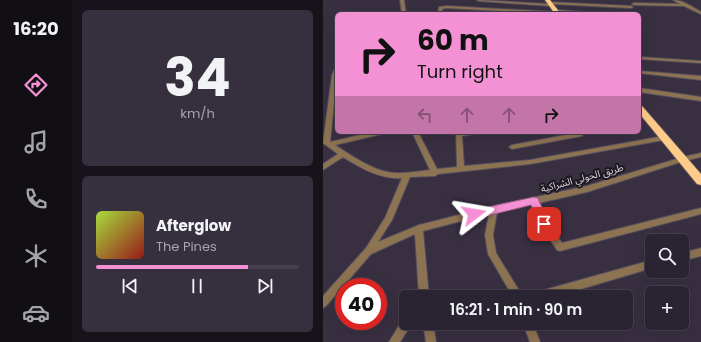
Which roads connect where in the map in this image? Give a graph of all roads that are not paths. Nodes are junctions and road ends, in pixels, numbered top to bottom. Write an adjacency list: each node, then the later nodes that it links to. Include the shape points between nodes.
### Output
1 (401, 0): 6 (street)
2 (479, 0): 4 (street)
3 (675, 0): 5 (street)
4 (550, 2): 5 (street); 9 (highway)
5 (687, 6): 10 (street)
6 (404, 12)
7 (440, 12): 8 (street, via 440,8 447,7)
8 (540, 12)
9 (558, 12)
10 (701, 13)
11 (641, 58): 12 (street)
12 (701, 62)
13 (641, 72): 15 (street)
14 (335, 73): 25 (street)
15 (701, 78)
16 (641, 90): 17 (street)
17 (701, 99)
18 (641, 102): 29 (highway)
19 (641, 110): 24 (highway)
20 (369, 134): 25 (street)
21 (416, 134): 33 (street)
22 (459, 134): 31 (street)
23 (581, 134): 26 (street)
24 (664, 138): 29 (highway); 31 (street, via 561,157)
25 (326, 143): 27 (street)
26 (512, 147)
27 (344, 154): 30 (street); 34 (street, via 381,174)
28 (701, 155): 29 (street, طريق الحولي الشراكية)
29 (686, 158): 32 (highway); 35 (highway); 36 (street, طريق الحولي الشراكية, via 587,189)
30 (323, 167)
31 (461, 170): 33 (street)
32 (701, 170)
33 (435, 173): 34 (street)
34 (407, 176): 40 (street, via 388,220)
35 (701, 181)
36 (534, 201): 37 (street, طريق الحولي الشراكية); 38 (street, via 544,224 560,247)
37 (494, 209): 39 (street, طريق الحولي الشراكية); 45 (street, via 489,235 492,254)
38 (701, 211)
39 (419, 229): 40 (street, طريق الحولي الشراكية); 44 (street)
40 (368, 251): 47 (street, طريق الحولي الشراكية)
41 (701, 252): 42 (street)
42 (689, 255)
43 (645, 266): 46 (street)
44 (423, 290)
45 (514, 290)
46 (561, 290)
47 (323, 303)
48 (402, 330): 51 (street)
49 (429, 330): 52 (street)
50 (531, 330): 53 (street)
51 (394, 342)
52 (431, 342)
53 (535, 342)

